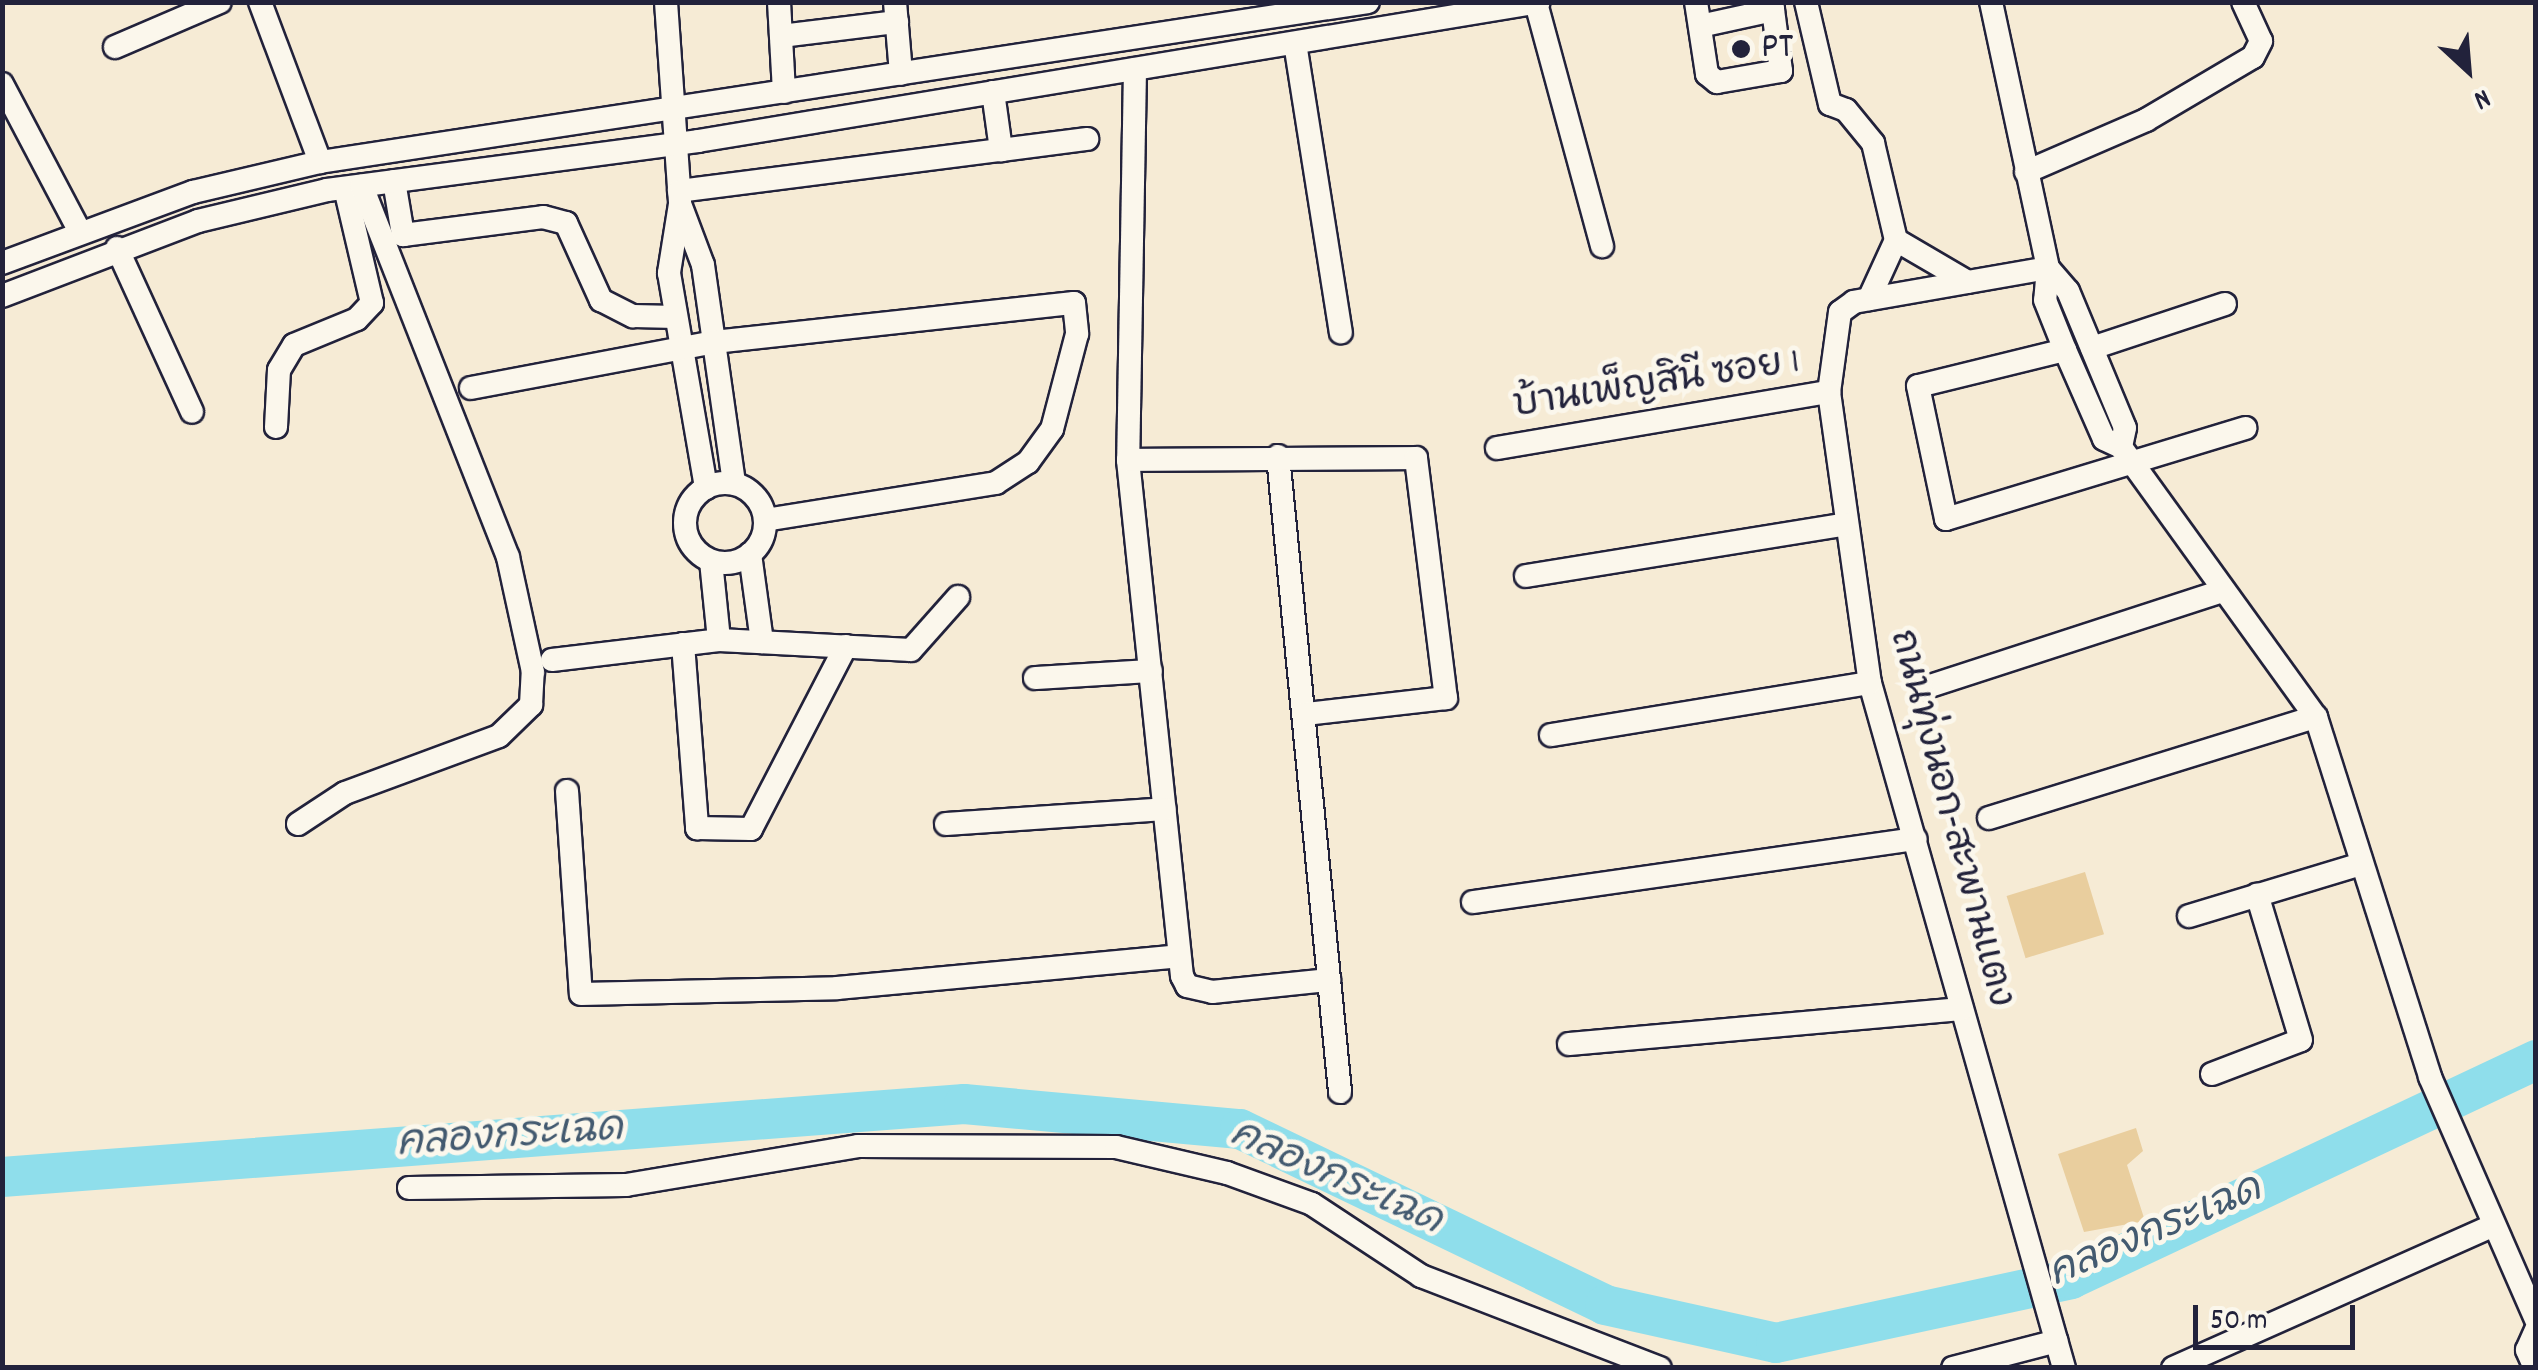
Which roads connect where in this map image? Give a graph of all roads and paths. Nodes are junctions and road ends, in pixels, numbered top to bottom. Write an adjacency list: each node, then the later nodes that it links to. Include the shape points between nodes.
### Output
1 (220, 2): 15 (street)
2 (260, 2): 25 (street)
3 (666, 2): 21 (street)
4 (779, 2): 13 (street)
5 (1368, 2): 17 (street)
6 (1806, 2): 31 (street, via 1830,104 1854,116 1873,143)
7 (1992, 2): 26 (street)
8 (2243, 2): 26 (street, via 2260,41 2253,56 2146,120)
9 (1538, 3): 14 (street); 32 (street)
10 (1772, 6): 12 (street); 12 (street, via 1784,66 1776,74 1710,79)
11 (896, 12): 13 (street); 17 (street)
12 (1698, 14)
13 (781, 36): 19 (street)
14 (1294, 43): 16 (street); 41 (street)
15 (115, 47)
16 (1135, 69): 20 (street); 54 (street)
17 (901, 74): 19 (street)
18 (2, 84): 30 (street)
19 (784, 92): 21 (street)
20 (993, 92): 23 (street); 24 (street)
21 (667, 109): 23 (street); 25 (street)
22 (1087, 139): 24 (street)
23 (672, 144): 27 (street); 29 (street)
24 (1001, 150): 29 (street)
25 (320, 162): 30 (street)
26 (2026, 172): 35 (street)
27 (394, 181): 28 (street); 40 (street, via 403,236 543,217 566,223 601,300 633,316)
28 (353, 187): 33 (street); 49 (street, via 372,303 358,319 294,345 280,370); 79 (street, via 508,557 533,672 531,705 499,736 345,794)
29 (679, 197): 40 (street, via 669,273); 42 (street, via 703,264)
30 (79, 230): 34 (street)
31 (1896, 240): 36 (street); 38 (street)
32 (1602, 246)
33 (116, 248): 37 (street); 48 (street)
34 (2, 263)
35 (2048, 268): 36 (street); 44 (street, via 2068,291); 45 (street, via 2045,300)
36 (1968, 282): 38 (street)
37 (2, 296)
38 (1870, 299): 47 (street, ถนนทุ่งนอก-สะพานแตง, via 1840,312)
39 (2225, 304): 44 (street)
40 (676, 317): 43 (street)
41 (1341, 332)
42 (714, 342): 43 (street); 55 (street); 57 (street, via 1074,303 1077,334 1052,430 1028,462 996,483)
43 (681, 348): 46 (street); 56 (street)
44 (2092, 348): 53 (street, via 2125,428)
45 (2065, 350): 53 (street, via 2104,439); 53 (street, via 1918,386 1946,519)
46 (472, 388)
47 (1829, 392): 51 (street, บ้านเพ็ญสินี ซอย 1); 58 (street, ถนนทุ่งนอก-สะพานแตง)
48 (192, 412)
49 (276, 426)
50 (2245, 428): 53 (street)
51 (1496, 448)
52 (1278, 456): 54 (street); 73 (street); 73 (street, via 1416,458 1446,698)
53 (2127, 456): 62 (street)
54 (1128, 460): 69 (street)
55 (734, 484): 56 (street); 57 (street, via 750,491)
56 (706, 488): 60 (street, via 693,499 686,531)
57 (765, 520): 59 (street)
58 (1847, 524): 61 (street); 71 (street, ถนนทุ่งนอก-สะพานแตง)
59 (750, 554): 60 (street); 65 (street)
60 (711, 561): 64 (street)
61 (1526, 576)
62 (2222, 591): 72 (street); 74 (street, via 2287,668)
63 (958, 597): 67 (street, via 911,650)
64 (719, 640): 65 (street); 66 (street)
65 (762, 642): 67 (street)
66 (683, 644): 67 (street, via 697,828 750,829); 68 (street)
67 (846, 646)
68 (552, 660)
69 (1151, 671): 70 (street); 77 (street)
70 (1035, 678)
71 (1870, 683): 75 (street); 81 (street, ถนนทุ่งนอก-สะพานแตง)
72 (1924, 688)
73 (1305, 714): 87 (street)
74 (2316, 717): 78 (street); 82 (street)
75 (1551, 734)
76 (567, 791): 86 (street, via 581,994 836,988)
77 (1164, 809): 80 (street); 86 (street)
78 (1989, 818)
79 (298, 824)
80 (946, 824)
81 (1916, 840): 84 (street); 88 (street, ถนนทุ่งนอก-สะพานแตง)
82 (2361, 864): 83 (street); 93 (street, via 2430,1078)
83 (2257, 894): 85 (street); 90 (street, via 2301,1040)
84 (1473, 902)
85 (2190, 916)
86 (1179, 956): 87 (street, via 1188,986 1200,991)
87 (1329, 980): 91 (street)
88 (1961, 1009): 89 (street); 96 (street, ถนนทุ่งนอก-สะพานแตง)
89 (1569, 1044)
90 (2212, 1074)
91 (1340, 1092)
92 (409, 1188): 98 (street, via 626,1185 858,1146 1116,1147 1226,1173 1312,1204 1421,1276)
93 (2494, 1225): 94 (street); 101 (street)
94 (2536, 1320)
95 (2536, 1330): 97 (street)
96 (2055, 1332): 99 (street); 100 (street, ถนนทุ่งนอก-สะพานแตง)
97 (2524, 1364)
98 (1660, 1368)
99 (1952, 1368)
100 (2064, 1368)
101 (2174, 1368)

